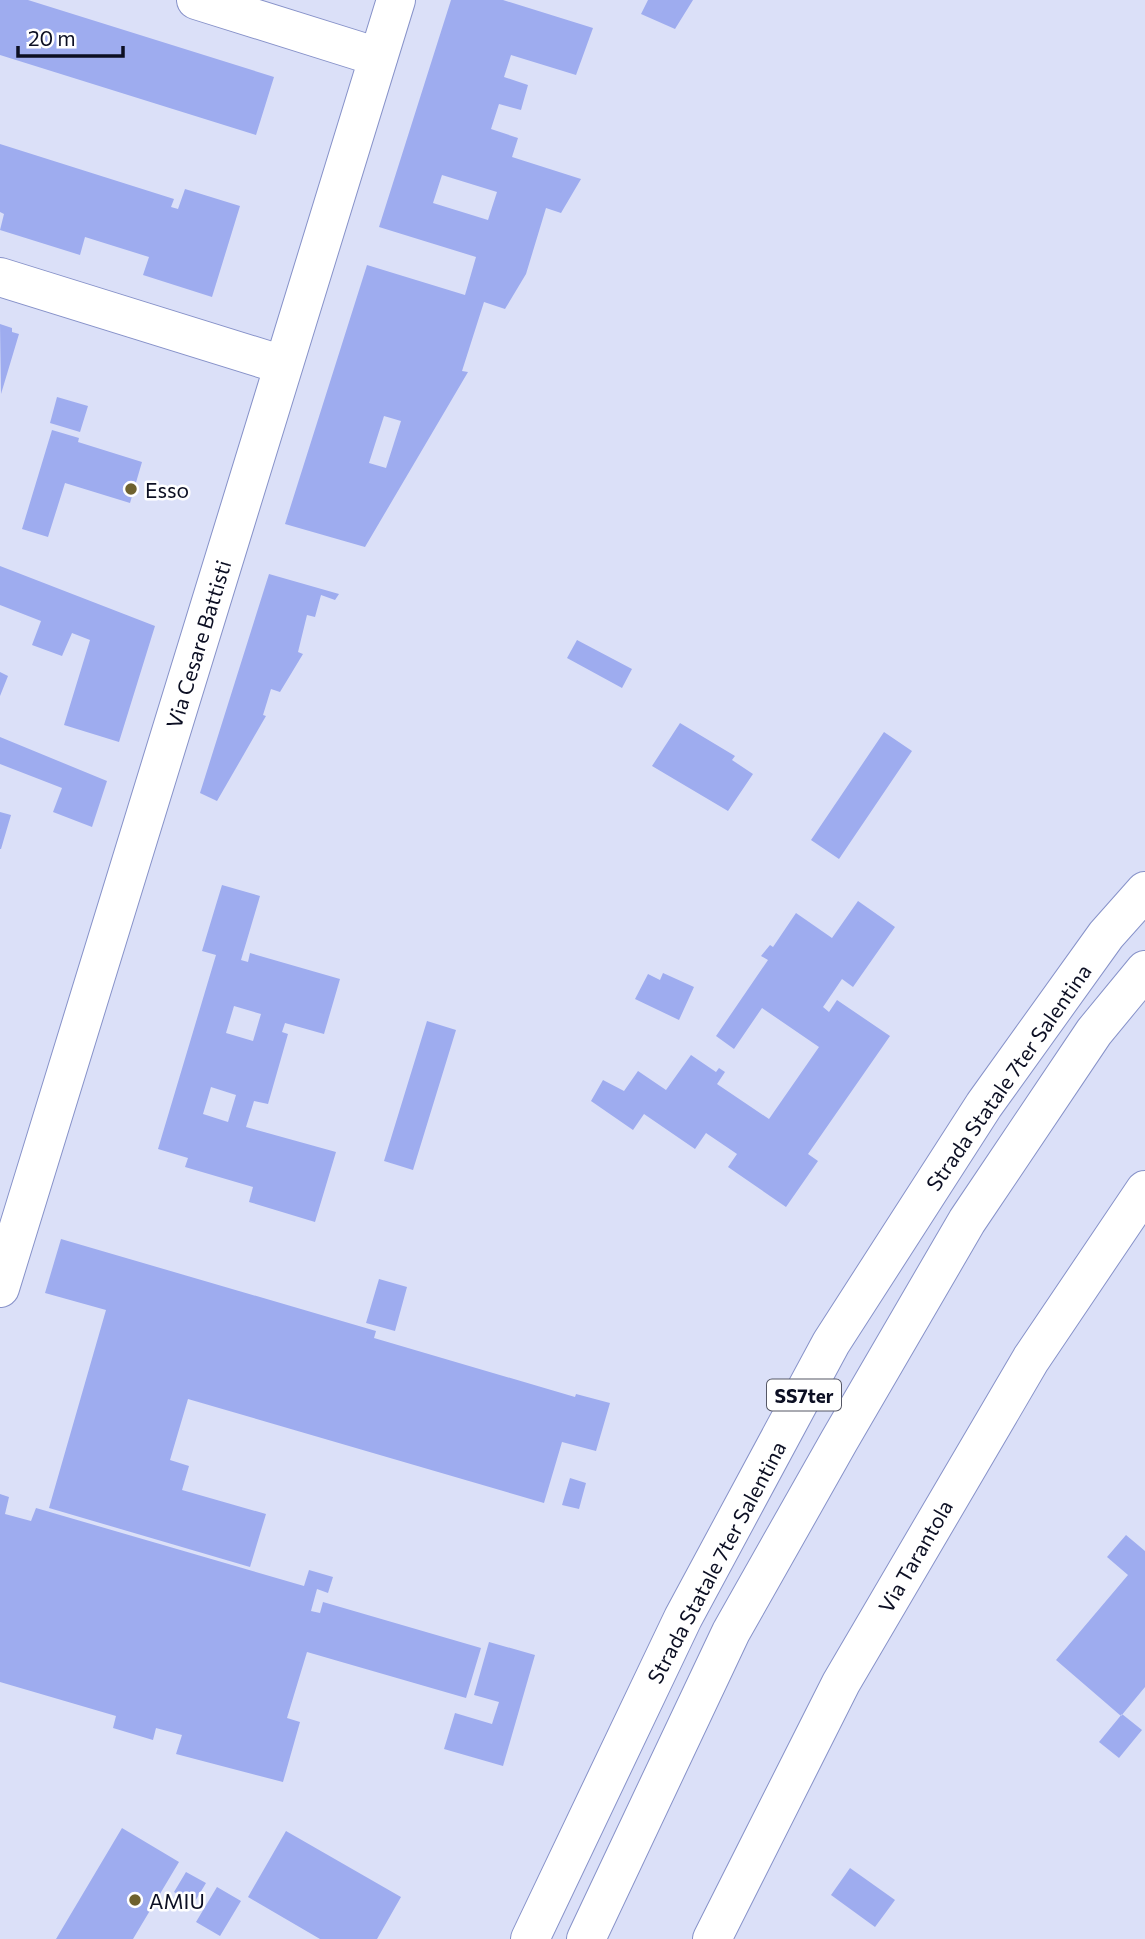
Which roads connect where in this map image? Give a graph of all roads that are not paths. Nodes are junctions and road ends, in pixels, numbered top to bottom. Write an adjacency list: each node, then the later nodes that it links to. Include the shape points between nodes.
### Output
1 (196, 0): 3 (main road)
2 (396, 0): 3 (main road, Via Cesare Battisti)
3 (378, 57): 5 (main road, Via Cesare Battisti)
4 (0, 277): 5 (main road)
5 (283, 365): 9 (main road, Via Cesare Battisti)
6 (1145, 891): 10 (main road, Strada Statale 7ter Salentina / SS7ter, via 1106,935 984,1105 831,1343 683,1618)
7 (1145, 970): 11 (main road, SS7ter, via 1094,1032 967,1221 839,1441 731,1632)
8 (1145, 1190): 12 (main road, Via Tarantola, via 1031,1359 841,1683)
9 (0, 1288)
10 (530, 1939)
11 (586, 1939)
12 (712, 1939)

